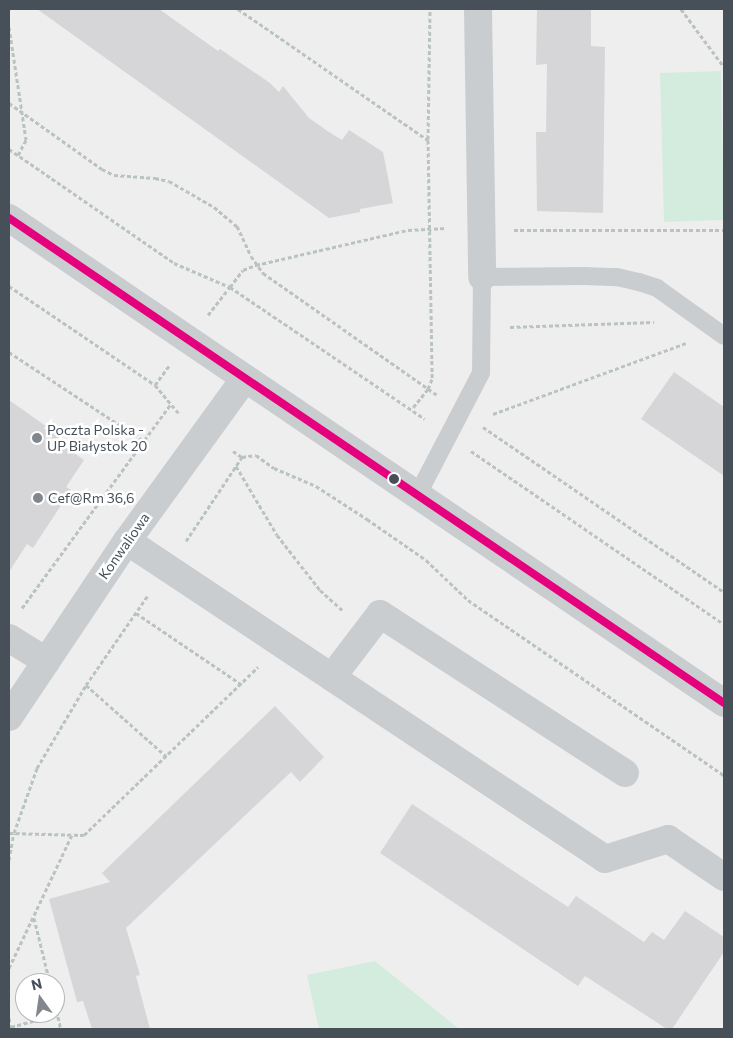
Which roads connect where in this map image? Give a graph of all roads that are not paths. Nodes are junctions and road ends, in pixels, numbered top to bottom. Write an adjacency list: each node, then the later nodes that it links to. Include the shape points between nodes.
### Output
1 (478, 9): 3 (street)
2 (9, 218): 5 (street)
3 (482, 277): 4 (lane, via 584,276 639,282 657,288); 6 (lane, via 481,373)
4 (721, 334)
5 (245, 378): 6 (street); 7 (street, Konwaliowa)
6 (418, 494): 11 (street)
7 (127, 541): 9 (street, Konwaliowa); 10 (street)
8 (9, 638): 9 (street)
9 (46, 661): 12 (street, Konwaliowa)
10 (332, 678): 13 (street, via 380,614); 14 (street, via 604,859 668,839)
11 (724, 703)
12 (9, 717)
13 (625, 773)
14 (724, 878)

